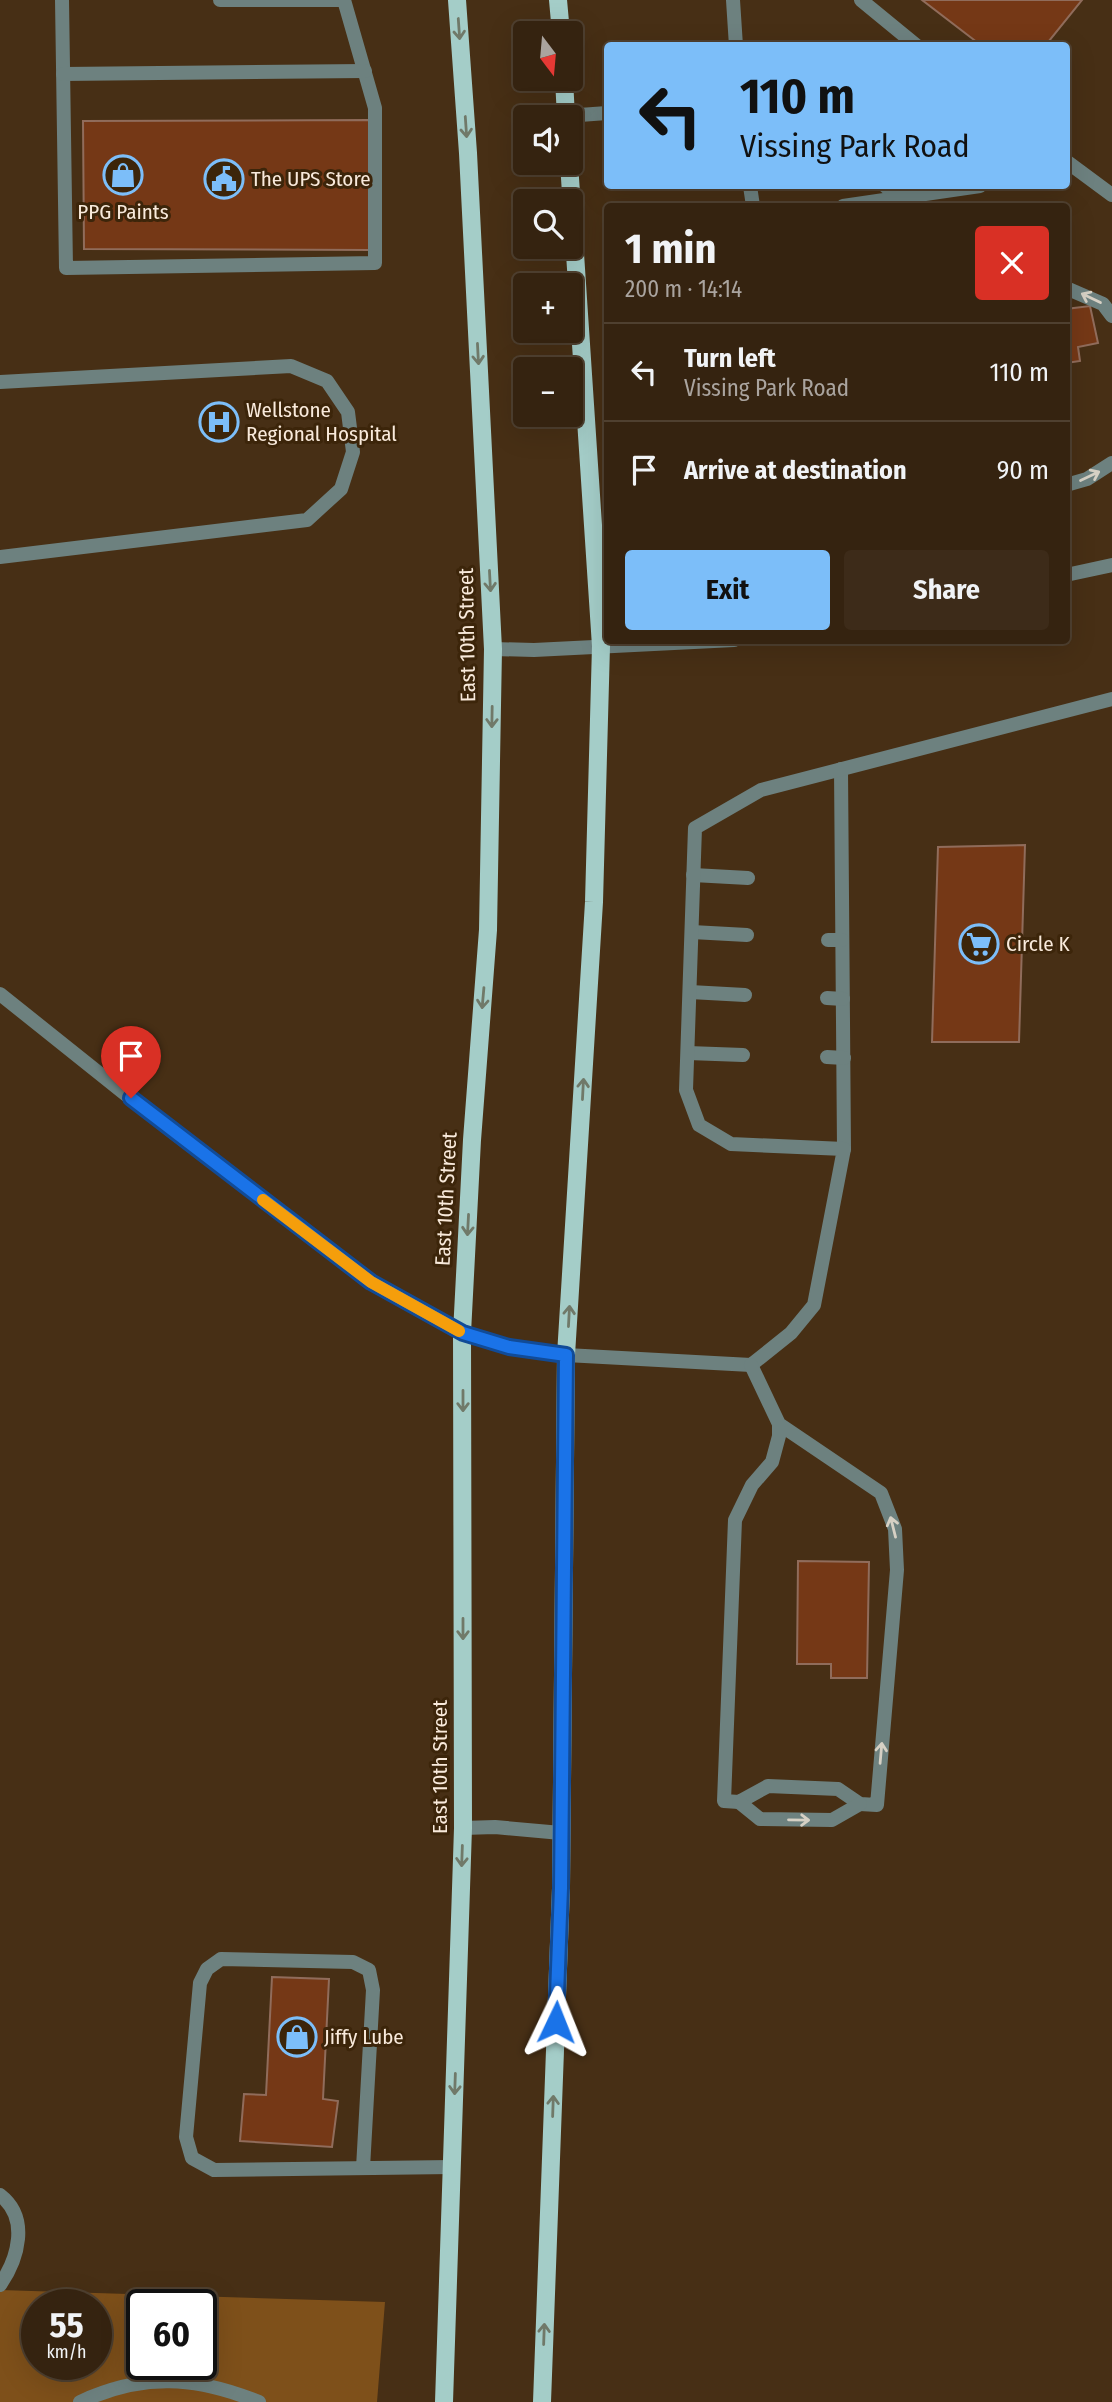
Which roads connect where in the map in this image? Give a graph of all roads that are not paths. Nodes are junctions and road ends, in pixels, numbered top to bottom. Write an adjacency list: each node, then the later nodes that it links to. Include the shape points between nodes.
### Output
1 (62, 0): 11 (street)
2 (220, 0): 10 (street, via 344,0)
3 (457, 0): 31 (main road, East 10th Street, one-way to 31)
4 (558, 0): 7 (main road)
5 (733, 0): 8 (street)
6 (861, 0): 9 (street)
7 (560, 21)
8 (736, 42)
9 (912, 42)
10 (365, 71): 11 (street); 11 (street, via 375,108 375,263 66,268)
11 (62, 74)
12 (604, 113): 13 (street)
13 (583, 115)
14 (1072, 172): 18 (street)
15 (570, 175): 30 (main road)
16 (888, 189): 19 (street)
17 (960, 189): 19 (street)
18 (1112, 195)
19 (899, 198): 20 (street)
20 (864, 203)
21 (1070, 290): 22 (street, one-way to 21, via 1103,304)
22 (1112, 316)
23 (0, 382): 26 (street, via 291,366 327,381 348,412 353,452 341,489 307,520)
24 (1112, 463): 25 (street, one-way to 24)
25 (1070, 484)
26 (0, 558)
27 (1112, 565): 28 (street)
28 (1070, 574)
29 (645, 644): 30 (street)
30 (601, 646): 31 (street); 49 (main road, one-way to 30, via 594,902)
31 (493, 649): 48 (main road, East 10th Street, one-way to 48, via 488,930)
32 (1112, 699): 33 (street)
33 (841, 769): 34 (street, via 761,790 695,828); 42 (street, via 835,940)
34 (693, 875): 35 (street); 36 (street)
35 (748, 878)
36 (692, 932): 37 (street); 38 (street)
37 (747, 935)
38 (690, 992): 40 (street); 43 (street)
39 (0, 993): 48 (street, via 174,1133 371,1282)
40 (745, 995)
41 (827, 998): 42 (street)
42 (843, 999): 46 (street)
43 (688, 1052): 44 (street); 47 (street, via 686,1090 699,1125 730,1144)
44 (743, 1055)
45 (827, 1057): 46 (street)
46 (844, 1058): 47 (street)
47 (844, 1149): 50 (street, via 814,1305 791,1333)
48 (463, 1333): 49 (street, via 509,1347); 54 (main road, East 10th Street, one-way to 54)
49 (566, 1355): 50 (street); 55 (main road)
50 (751, 1365): 51 (street)
51 (779, 1424): 52 (street, via 772,1462 752,1485 734,1520); 53 (street, one-way to 51, via 877,1805 897,1570 895,1529 881,1493)
52 (732, 1802): 53 (street, via 768,1786 838,1789); 53 (street, one-way to 53, via 760,1819 784,1820 832,1820)
53 (860, 1804)
54 (463, 1828): 55 (street); 56 (main road, East 10th Street, one-way to 56)
55 (561, 1833): 63 (main road, one-way to 55)
56 (452, 2167): 57 (street); 62 (main road, East 10th Street)
57 (363, 2168): 57 (street, via 214,2170 192,2158 186,2137 200,1983 207,1969 221,1959 353,1962 369,1970 373,1990)
58 (0, 2195): 59 (street, via 7,2200 18,2226 18,2247)
59 (0, 2285)
60 (80, 2402): 61 (street, via 104,2391 152,2381 197,2382)
61 (259, 2402)
62 (444, 2402)
63 (542, 2402)

